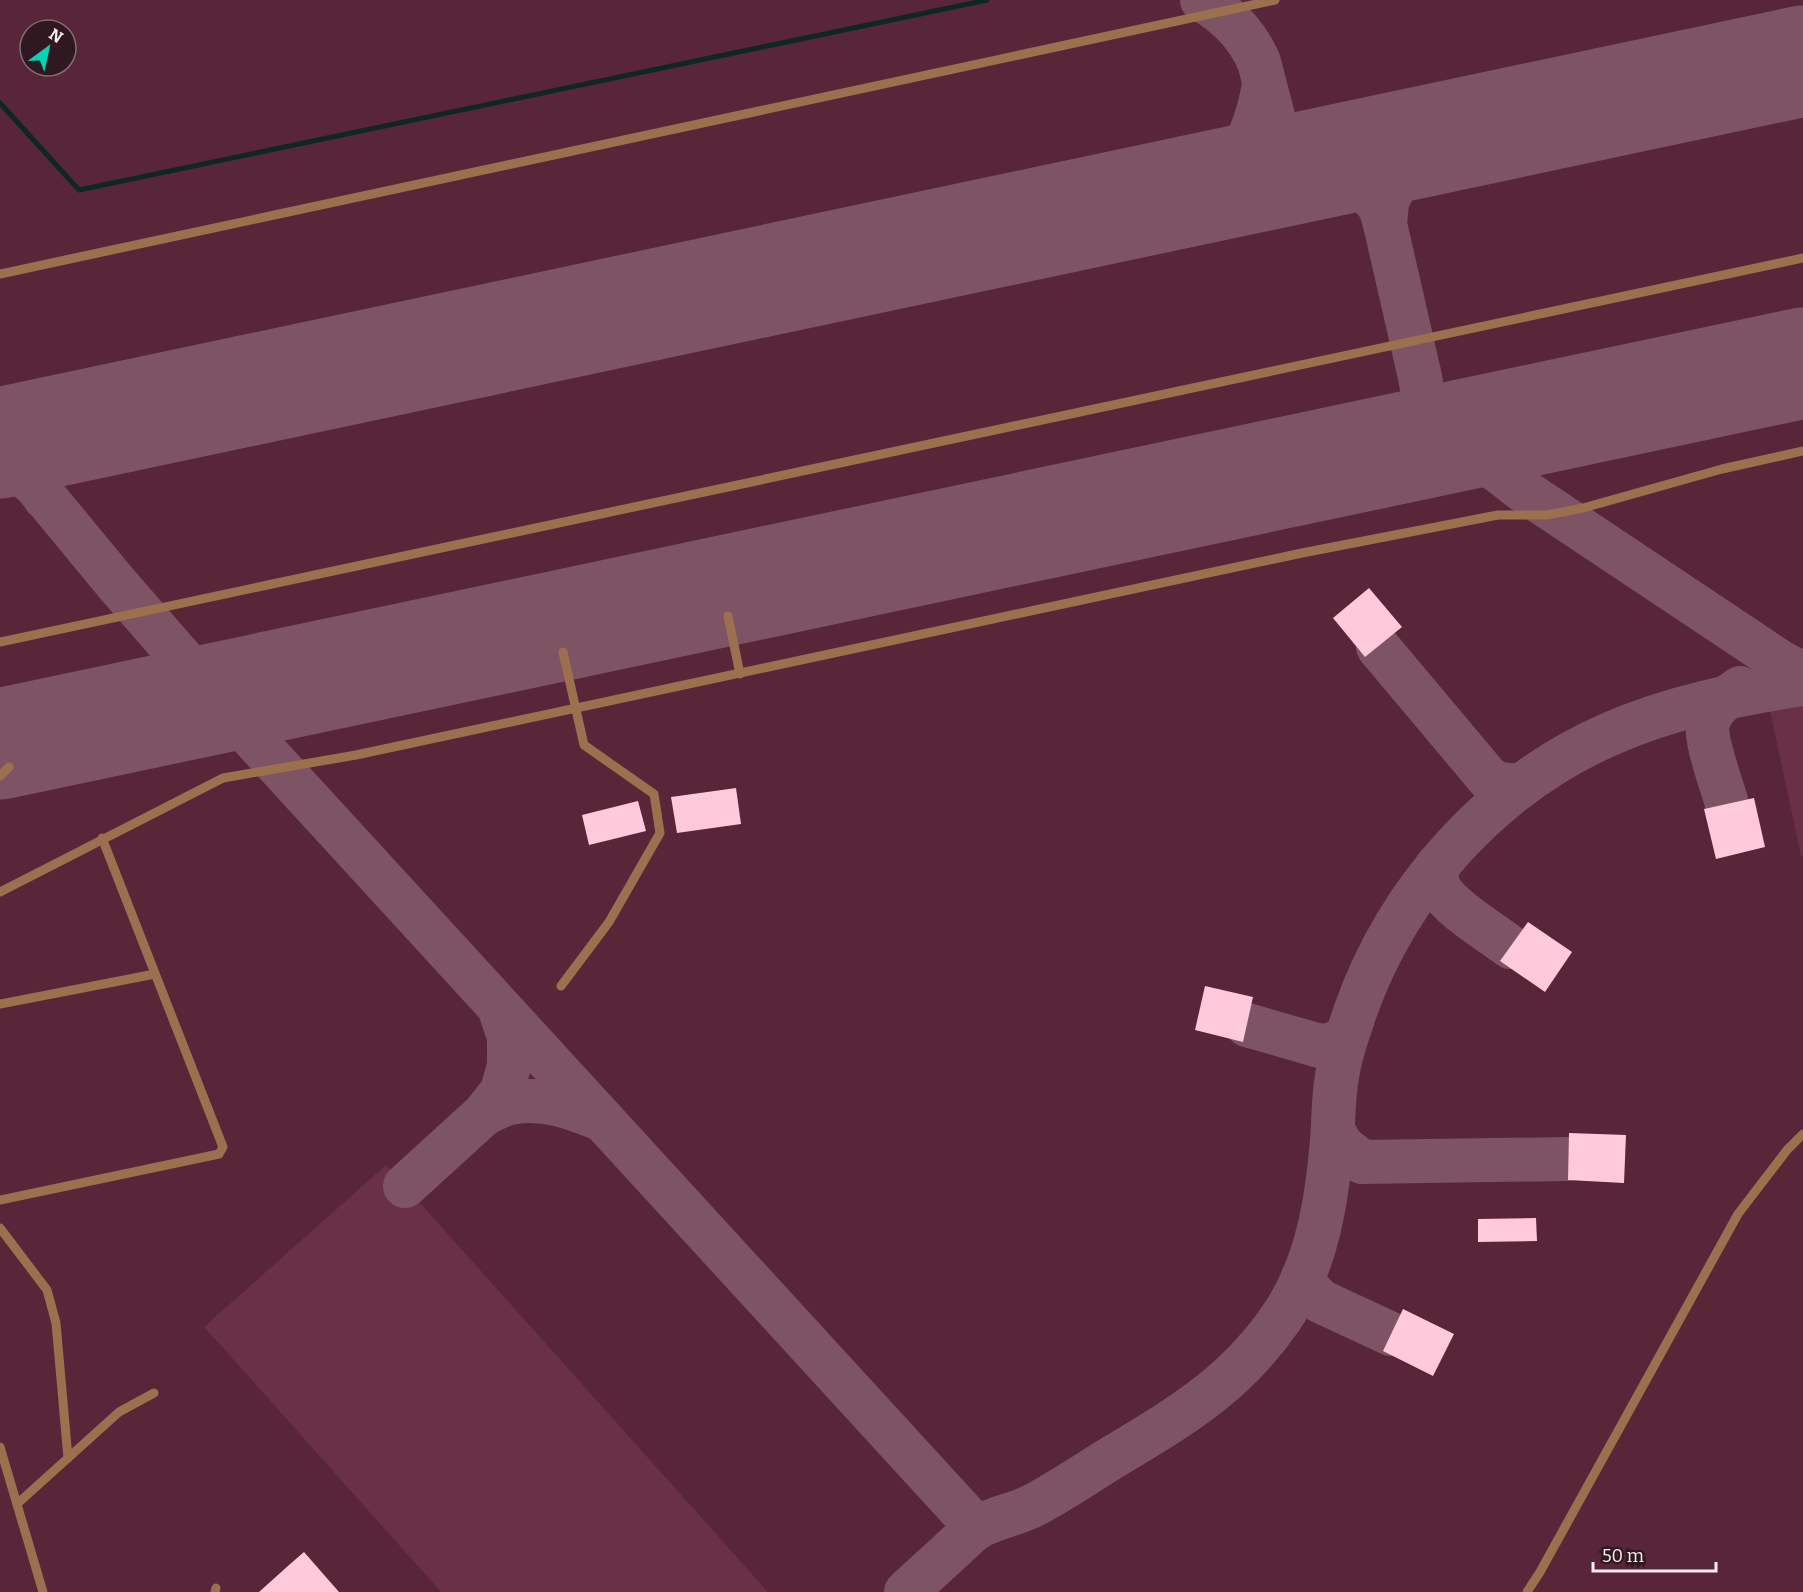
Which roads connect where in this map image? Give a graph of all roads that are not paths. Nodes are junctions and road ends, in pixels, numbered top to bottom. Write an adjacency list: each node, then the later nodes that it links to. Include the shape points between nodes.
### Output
1 (1275, 0): 3 (lane)
2 (1803, 258): 6 (lane)
3 (0, 274)
4 (1803, 451): 8 (lane, via 1583,508 1547,515 1498,515 1302,553)
5 (728, 616): 8 (lane)
6 (0, 642)
7 (563, 652): 9 (lane)
8 (740, 674): 9 (lane)
9 (575, 709): 12 (lane, via 356,755 223,778); 15 (lane, via 584,745 654,794 660,833 609,922)
10 (9, 767): 11 (lane)
11 (0, 776)
12 (102, 838): 13 (lane); 14 (lane)
13 (0, 892)
14 (155, 974): 16 (lane); 18 (lane, via 223,1147 219,1154)
15 (561, 986)
16 (0, 1004)
17 (1803, 1134): 25 (lane, via 1738,1214)
18 (0, 1200)
19 (0, 1228): 22 (lane, via 47,1290 56,1323)
20 (154, 1393): 22 (lane, via 119,1412)
21 (0, 1447): 23 (lane)
22 (68, 1458): 23 (lane)
23 (17, 1504): 24 (lane)
24 (43, 1592)
25 (1527, 1592)

